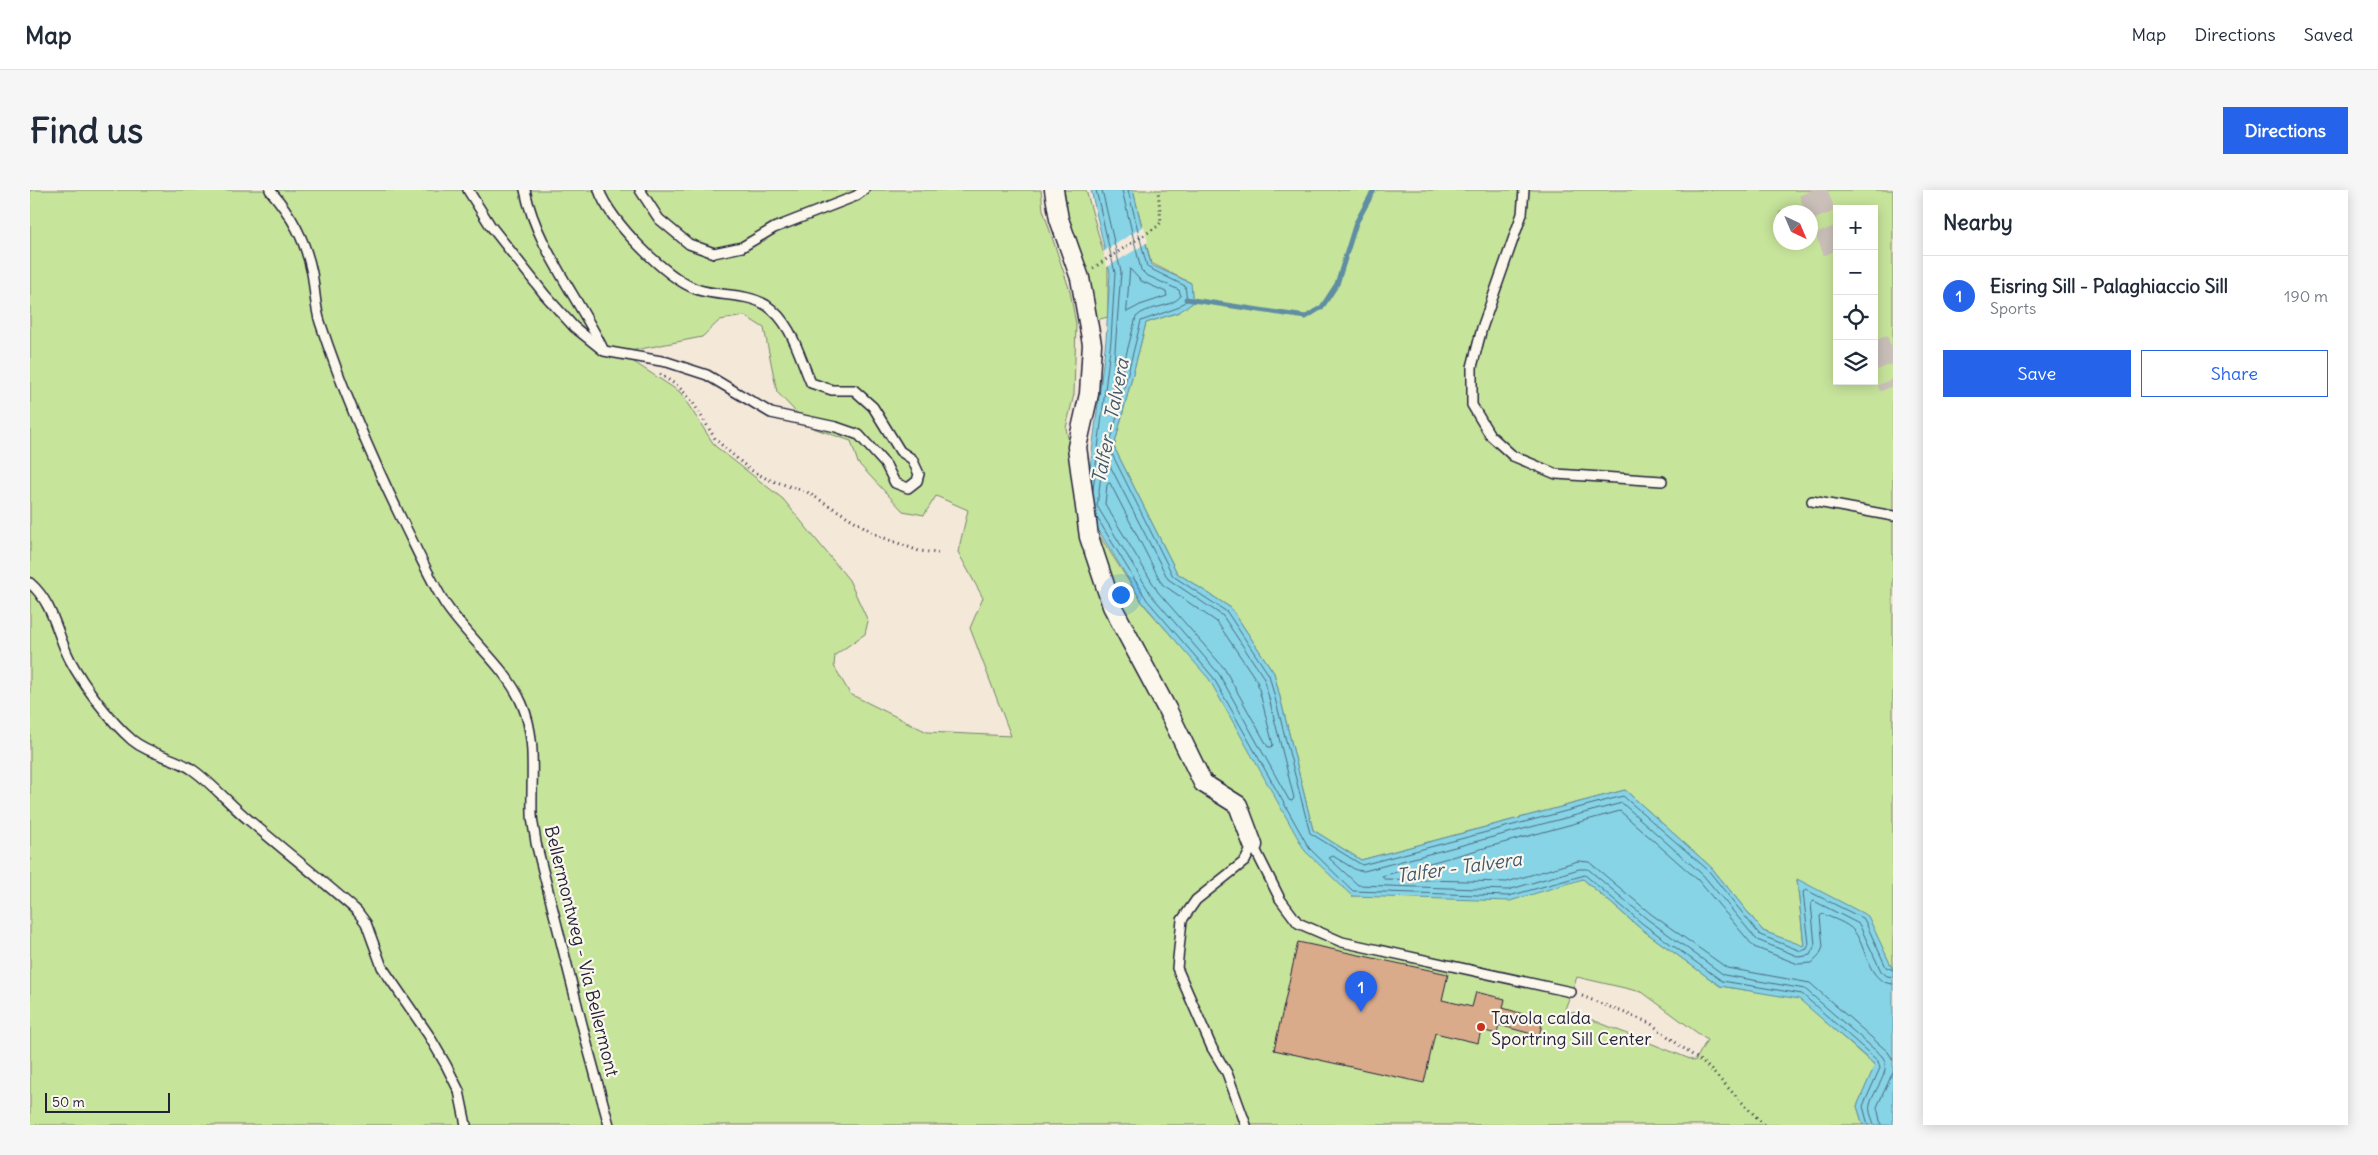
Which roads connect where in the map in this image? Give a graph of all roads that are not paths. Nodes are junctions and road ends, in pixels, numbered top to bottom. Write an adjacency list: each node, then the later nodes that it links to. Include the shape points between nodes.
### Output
1 (270, 190): 17 (lane, Bellermontweg - Via Bellermont, via 291,215 302,238 319,320 374,464 431,580 451,612 511,684 522,704 530,729 536,843)
2 (468, 190): 9 (lane, via 490,225 546,294 574,327)
3 (525, 190): 9 (lane, via 530,212 545,246)
4 (599, 190): 9 (lane, via 610,211 636,242 676,279 697,290 738,295 766,305 786,325 811,383 832,390 854,390 873,407 900,451 912,459 920,474 908,488 895,483 886,465 858,435 771,413 699,372 668,362)
5 (640, 190): 6 (lane, via 659,219 689,244 714,253 742,247 774,228)
6 (864, 190)
7 (1054, 190): 14 (street, via 1059,219 1080,278 1093,356 1089,394 1077,447 1088,537 1112,606 1203,783 1238,805)
8 (1524, 190): 10 (lane, via 1522,214 1482,328 1472,367 1472,405 1490,435 1513,456 1556,474)
9 (604, 351)
10 (1662, 482)
11 (1812, 500): 12 (lane)
12 (1893, 516)
13 (30, 583): 16 (lane, via 48,606 69,658 87,689 133,741 195,771 366,923 382,967 428,1034 459,1090)
14 (1253, 846): 15 (lane, via 1280,899 1298,923 1342,942); 18 (lane, via 1245,861 1196,900 1182,920 1177,968 1226,1073)
15 (1571, 992)
16 (466, 1125)
17 (609, 1125)
18 (1246, 1125)

